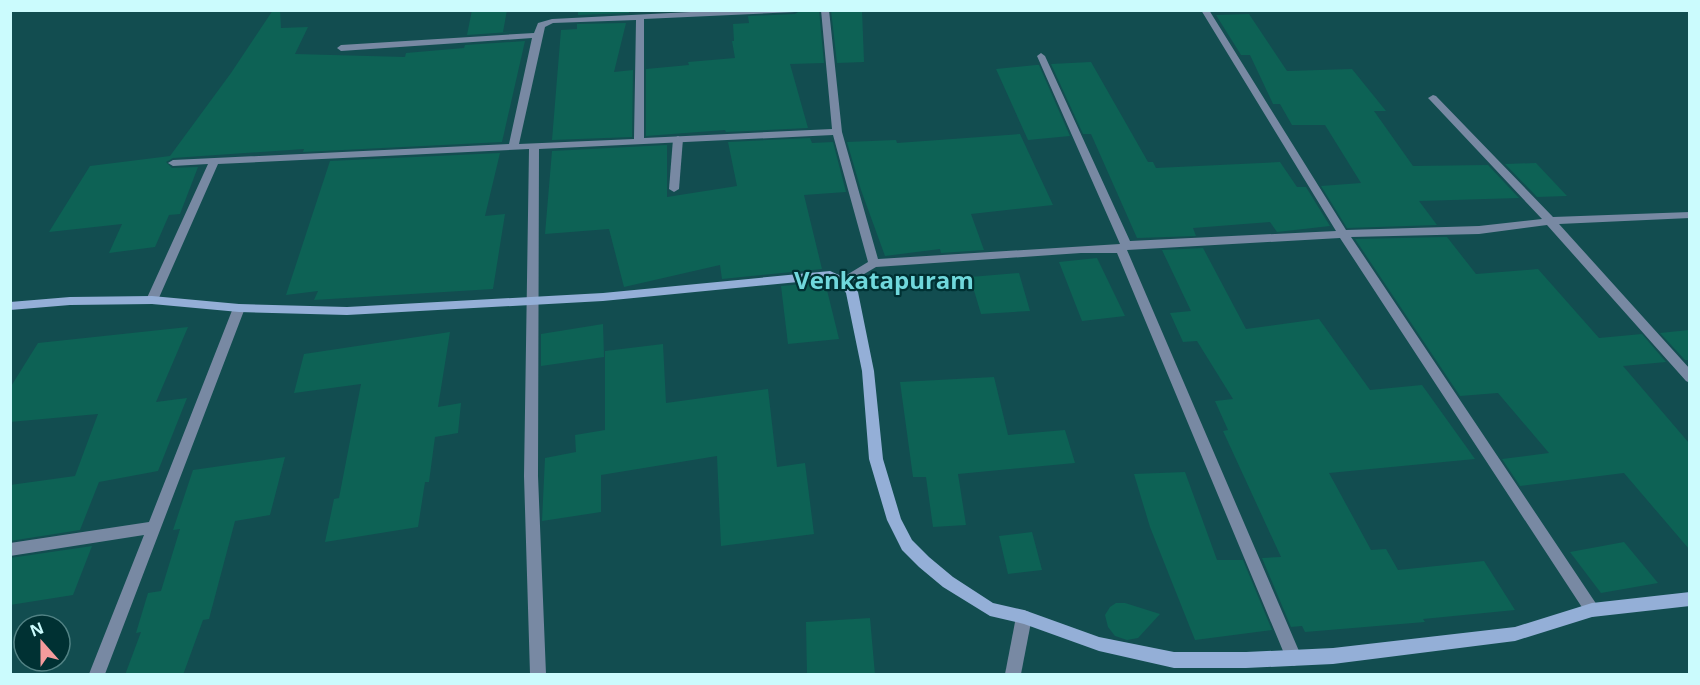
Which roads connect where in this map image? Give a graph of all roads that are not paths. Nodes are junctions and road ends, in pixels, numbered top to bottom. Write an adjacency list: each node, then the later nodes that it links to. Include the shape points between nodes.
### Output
1 (795, 10): 4 (street)
2 (825, 10): 9 (street)
3 (1205, 10): 19 (street)
4 (640, 17): 5 (street, via 552,21 542,25); 11 (street)
5 (537, 35): 6 (street); 13 (street)
6 (341, 48)
7 (1041, 56): 20 (street)
8 (1433, 98): 18 (street)
9 (837, 132): 10 (street); 21 (street)
10 (678, 139): 11 (street); 16 (street)
11 (639, 141): 12 (street)
12 (534, 146): 13 (street); 24 (street)
13 (513, 147): 14 (street)
14 (214, 161): 15 (street); 23 (street)
15 (173, 163)
16 (674, 189)
17 (1689, 215): 18 (street)
18 (1550, 221): 19 (street, via 1479,230); 27 (street)
19 (1343, 234): 20 (street); 31 (street)
20 (1124, 247): 21 (street); 33 (street)
21 (874, 263): 22 (street)
22 (844, 282): 24 (main road, via 830,275 813,275 603,297); 32 (main road, via 852,292 868,371 876,459 894,520 907,545 948,582 990,609)
23 (152, 300): 25 (main road); 26 (main road)
24 (530, 300): 26 (main road, via 347,311); 35 (street, via 532,581)
25 (10, 306)
26 (240, 308): 28 (street)
27 (1689, 378)
28 (155, 527): 29 (street); 34 (street)
29 (10, 550)
30 (1689, 599): 31 (main road)
31 (1592, 610): 33 (main road, via 1515,634)
32 (1024, 618): 33 (main road, via 1099,644 1174,660); 36 (street)
33 (1294, 658)
34 (97, 675)
35 (538, 675)
36 (1013, 675)

